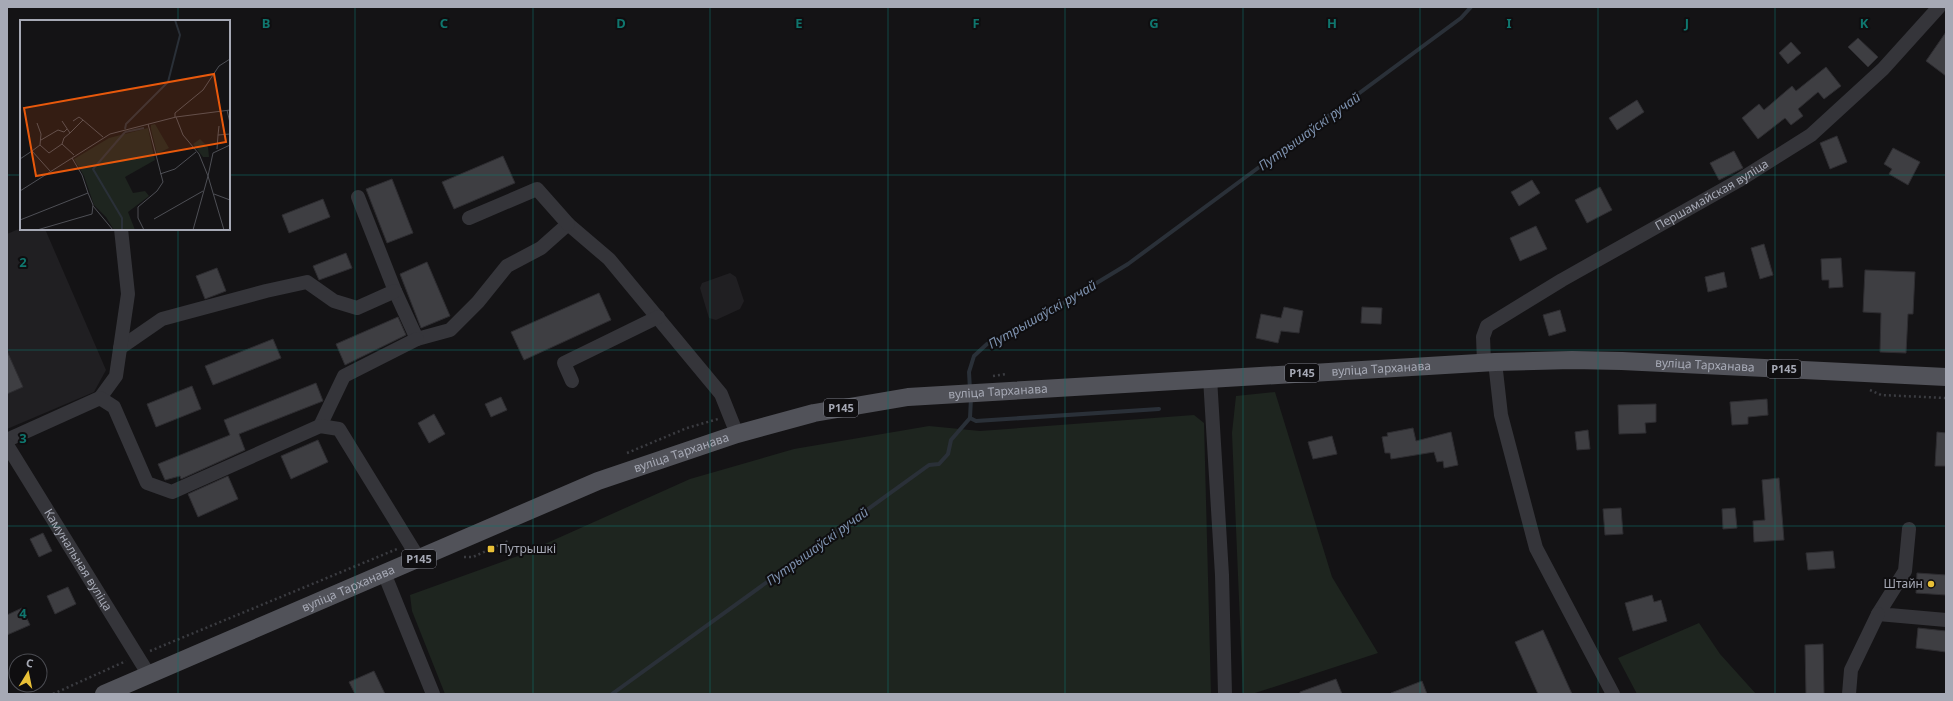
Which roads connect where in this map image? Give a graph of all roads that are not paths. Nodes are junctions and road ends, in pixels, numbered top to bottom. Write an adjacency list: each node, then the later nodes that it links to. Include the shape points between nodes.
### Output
1 (1939, 7): 10 (street, Першамайская вуліца, via 1883,70 1811,135 1738,181 1562,280 1487,326 1483,337)
2 (358, 197): 6 (street)
3 (469, 218): 4 (street, via 537,189)
4 (568, 224): 7 (street, via 609,259); 8 (street, via 541,248 507,266 478,302 450,330)
5 (121, 230): 9 (street, via 128,294)
6 (395, 291): 8 (street); 9 (street, via 357,308 334,302 307,282 162,319)
7 (658, 317): 13 (street, via 564,363); 16 (street, via 721,394)
8 (417, 339): 15 (street, via 344,376)
9 (120, 348): 14 (street, via 116,376)
10 (1489, 362): 11 (main road, вуліца Тарханава / Р145, via 1622,361); 12 (main road, вуліца Тарханава / Р145); 28 (street, Першамайская вуліца, via 1536,548)
11 (1946, 377)
12 (1210, 378): 16 (main road, вуліца Тарханава / Р145, via 908,397 814,413); 27 (street, via 1222,575)
13 (572, 381)
14 (100, 398): 15 (street, via 114,407 147,483 172,492); 17 (street)
15 (320, 426): 20 (street, via 338,429)
16 (737, 434): 20 (main road, вуліца Тарханава / Р145, via 598,481)
17 (7, 440)
18 (7, 445): 24 (street, Камунальная вуліца)
19 (1910, 529): 22 (street, via 1905,571)
20 (419, 559): 21 (main road, вуліца Тарханава / Р145)
21 (384, 574): 24 (main road, вуліца Тарханава / Р145); 26 (street)
22 (1878, 614): 23 (street); 29 (street, via 1850,670)
23 (1946, 620)
24 (149, 675): 25 (main road, вуліца Тарханава / Р145)
25 (104, 694)
26 (433, 694)
27 (1225, 694)
28 (1613, 694)
29 (1849, 694)

